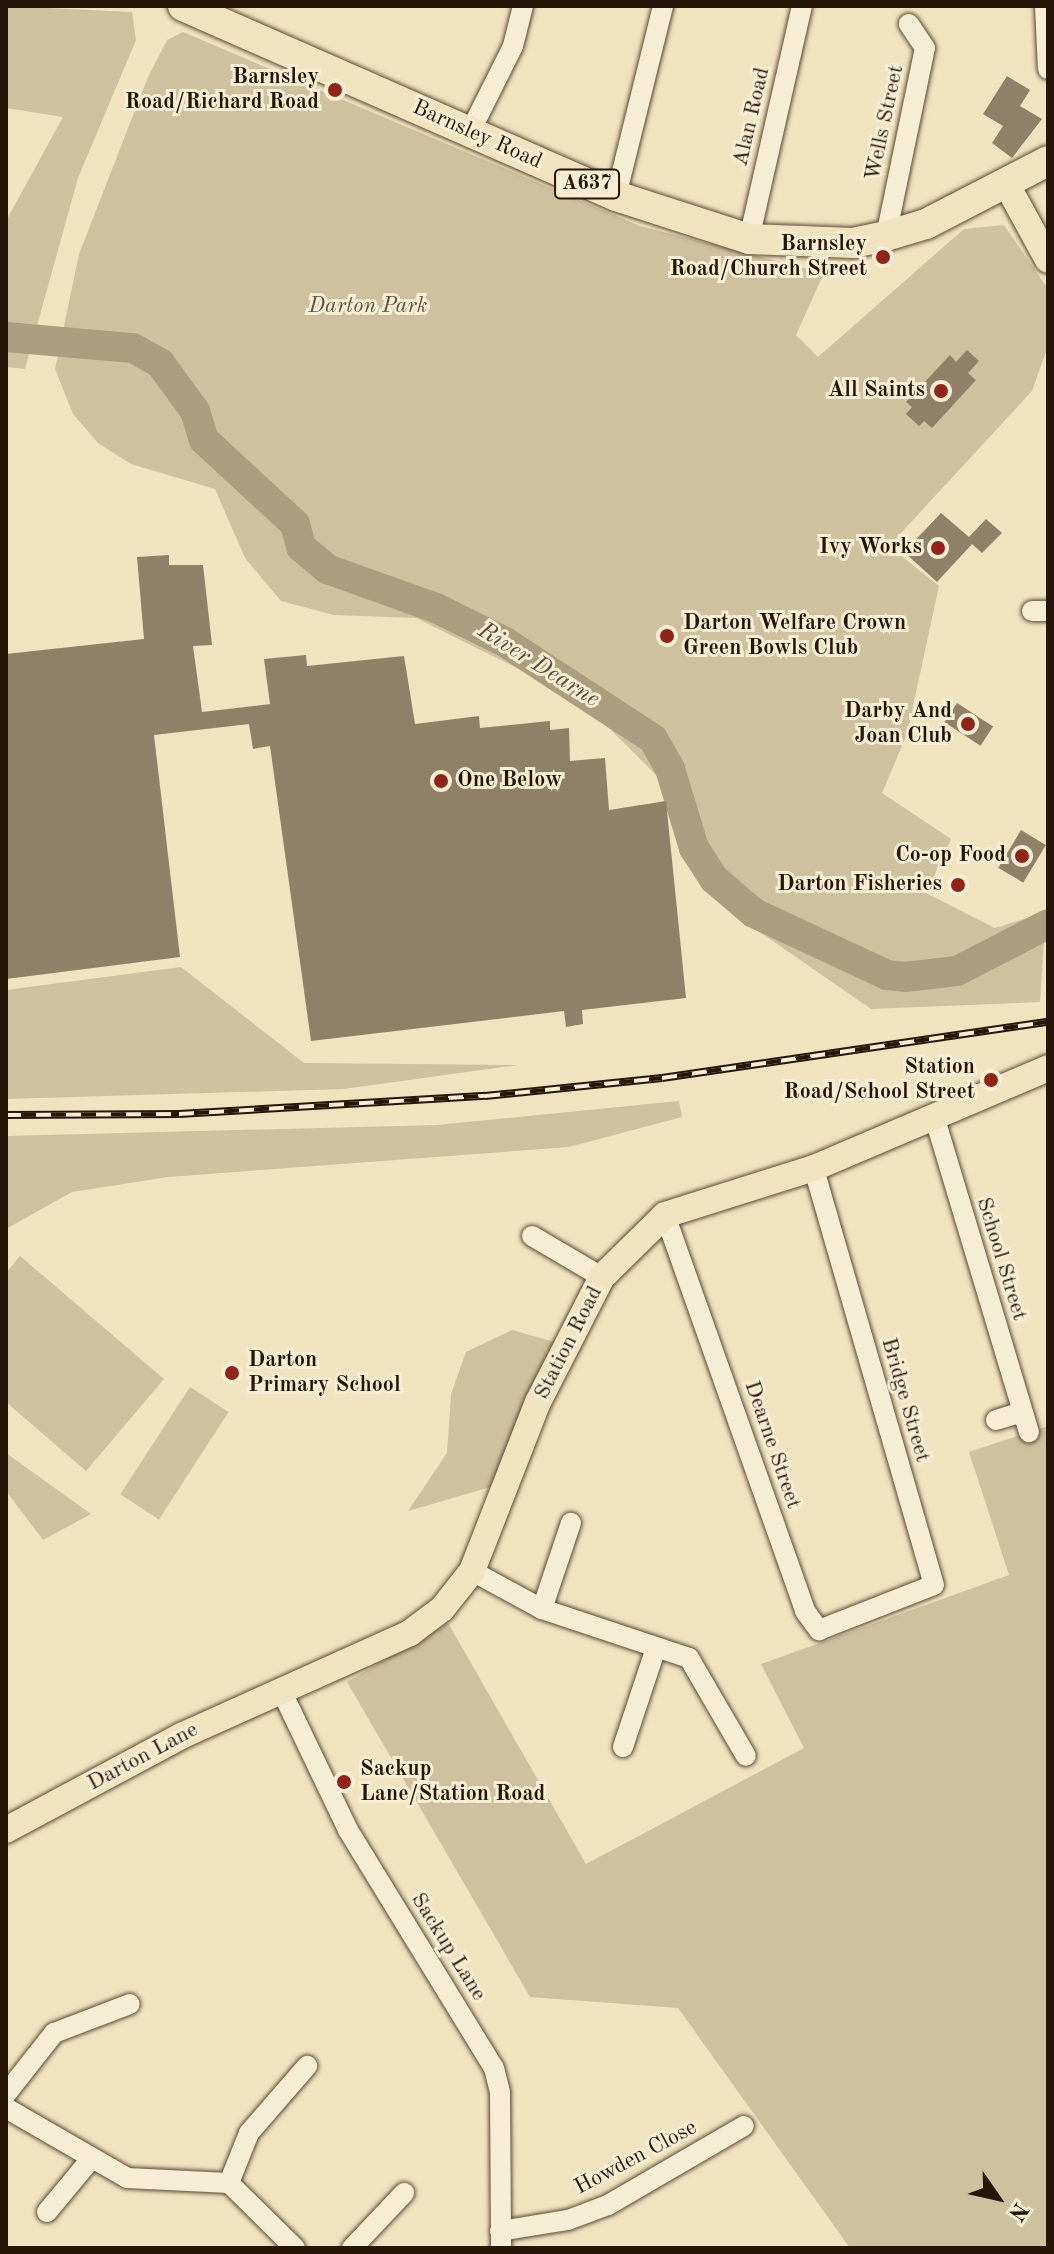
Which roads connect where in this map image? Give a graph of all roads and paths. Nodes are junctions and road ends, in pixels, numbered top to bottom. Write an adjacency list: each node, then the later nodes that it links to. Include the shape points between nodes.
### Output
1 (183, 6): 8 (highway, Barnsley Road / A637)
2 (523, 6): 8 (street, via 513,46)
3 (663, 6): 11 (street)
4 (802, 6): 13 (street, Alan Road)
5 (1045, 6): 7 (street)
6 (909, 24): 12 (street, Wells Street, via 925,48)
7 (1048, 69)
8 (469, 134): 11 (highway, Barnsley Road / A637)
9 (1048, 161): 10 (highway, A637)
10 (1007, 185): 12 (highway, Barnsley Road / A637); 14 (main road)
11 (616, 196): 13 (highway, Barnsley Road / A637)
12 (886, 236): 13 (highway, Barnsley Road / A637, via 853,243)
13 (749, 239)
14 (1048, 260)
15 (1048, 1068): 16 (main road, Station Road)
16 (935, 1119): 17 (main road, Station Road); 21 (street, School Street)
17 (814, 1168): 18 (main road, Station Road); 27 (street, Bridge Street, via 934,1585)
18 (665, 1215): 20 (main road, Station Road); 27 (street, Dearne Street, via 805,1611 819,1630)
19 (532, 1236): 20 (street)
20 (602, 1277): 25 (main road, Station Road, via 538,1402)
21 (1023, 1412): 22 (street); 23 (street, School Street)
22 (996, 1420)
23 (1029, 1432)
24 (571, 1523): 26 (street)
25 (472, 1571): 26 (street); 29 (main road, Station Road, via 442,1609 410,1633)
26 (542, 1609): 28 (street)
27 (877, 1609)
28 (656, 1648): 30 (street); 31 (street, via 689,1658)
29 (281, 1690): 32 (main road, Darton Lane); 42 (street, Sackup Lane, via 348,1830 494,2068 500,2092)
30 (623, 1747)
31 (746, 1756)
32 (6, 1830)
33 (130, 2004): 35 (street, via 54,2033)
34 (307, 2066): 39 (street, via 249,2133)
35 (6, 2094)
36 (6, 2108): 38 (street)
37 (744, 2126): 42 (street, Howden Close, via 608,2205)
38 (91, 2159): 39 (street, via 127,2178); 41 (street)
39 (229, 2183): 43 (street)
40 (404, 2193): 44 (street)
41 (47, 2212)
42 (501, 2239)
43 (295, 2248)
44 (352, 2248)

